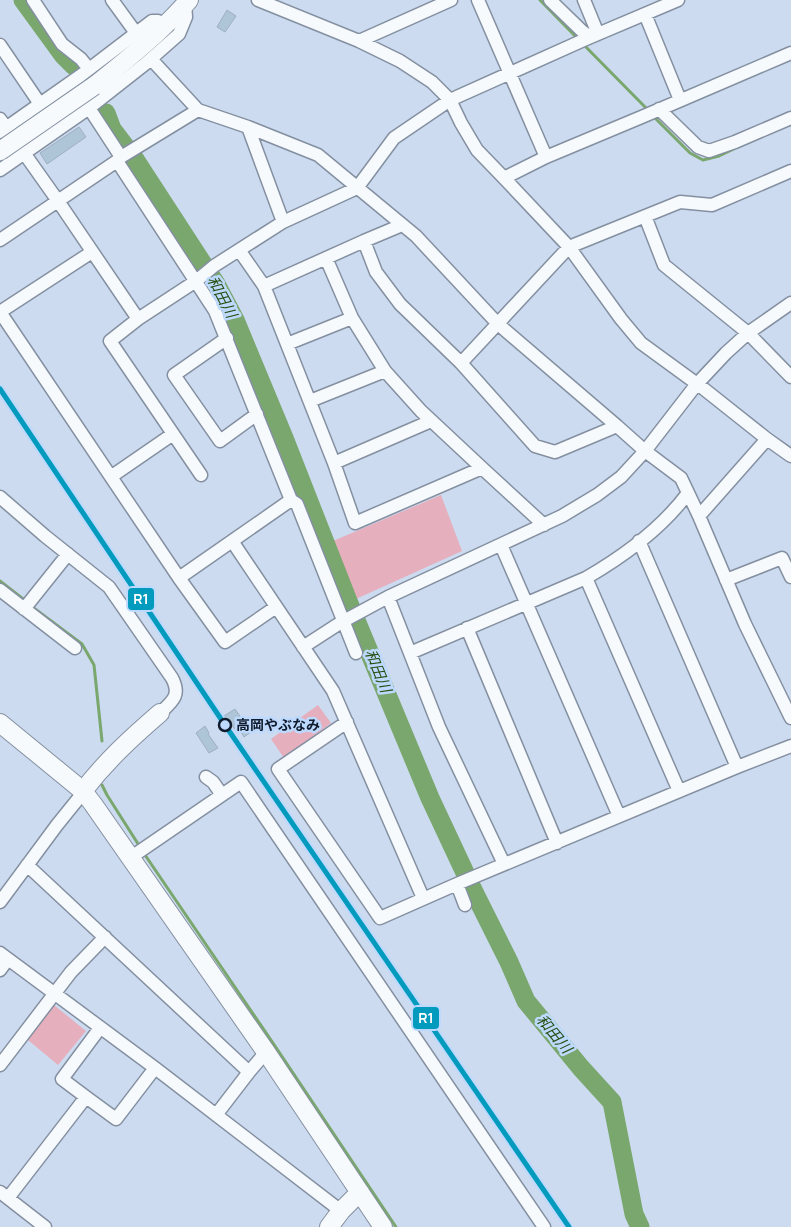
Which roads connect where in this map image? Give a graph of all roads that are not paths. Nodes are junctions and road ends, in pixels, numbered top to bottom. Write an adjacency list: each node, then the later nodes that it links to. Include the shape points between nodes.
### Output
1 (112, 0): 13 (street)
2 (258, 0): 10 (street)
3 (451, 0): 15 (street)
4 (478, 0): 19 (street)
5 (550, 0): 14 (street)
6 (584, 0): 14 (street)
7 (678, 0): 11 (street)
8 (39, 2): 20 (street, via 62,44 80,59)
9 (187, 2): 12 (street); 18 (street, via 179,34)
10 (289, 6): 15 (street)
11 (645, 14): 14 (street); 22 (street)
12 (165, 25): 13 (street, via 152,21); 20 (street, via 132,56)
13 (136, 33): 20 (street)
14 (591, 37): 19 (street)
15 (359, 41): 21 (street, via 400,61 432,82)
16 (0, 45): 23 (street)
17 (791, 53): 22 (street)
18 (151, 59): 24 (street); 26 (street)
19 (510, 73): 21 (street); 33 (street)
20 (92, 77): 23 (street); 31 (street, bridge)
21 (450, 100): 37 (street, via 477,150); 38 (street, via 394,138)
22 (680, 100): 25 (street)
23 (40, 104): 28 (street)
24 (89, 108): 32 (street); 34 (street)
25 (659, 109): 27 (street, via 698,147 709,151); 33 (street)
26 (198, 110): 29 (street); 34 (street)
27 (791, 118)
28 (2, 126): 30 (street)
29 (248, 127): 38 (street, via 318,155); 41 (street)
30 (14, 139): 31 (street); 32 (street)
31 (0, 150)
32 (24, 152): 35 (street); 39 (street)
33 (546, 157): 37 (street)
34 (120, 159): 39 (street); 49 (street)
35 (0, 170)
36 (791, 171): 40 (street, via 712,205 680,202)
37 (504, 178): 45 (street)
38 (357, 188): 41 (street); 42 (street)
39 (58, 200): 43 (street); 47 (street)
40 (645, 216): 45 (street); 55 (street, via 664,265)
41 (283, 222): 46 (street)
42 (402, 226): 44 (street); 54 (street, via 416,236)
43 (0, 240)
44 (364, 241): 48 (street); 58 (street, via 376,272 400,304)
45 (569, 247): 54 (street); 61 (street, via 641,343)
46 (240, 250): 49 (street); 50 (street)
47 (92, 252): 53 (street); 73 (street, via 0,312)
48 (326, 258): 50 (street); 52 (street)
49 (199, 278): 53 (street); 56 (street)
50 (264, 286): 57 (street)
51 (791, 303): 55 (street)
52 (352, 318): 57 (street); 59 (street)
53 (138, 319): 66 (street, via 110,341)
54 (498, 324): 58 (street); 65 (street)
55 (748, 333): 60 (street); 61 (street)
56 (227, 338): 63 (street); 63 (street, via 174,376 220,441)
57 (287, 344): 62 (street)
58 (461, 364): 65 (street, via 535,446 555,452)
59 (385, 371): 62 (street); 64 (street)
60 (791, 377)
61 (696, 384): 67 (street); 68 (street)
62 (310, 401): 70 (street)
63 (257, 414): 76 (street)
64 (431, 421): 70 (street); 71 (street)
65 (617, 426): 68 (street)
66 (173, 434): 72 (street); 73 (street)
67 (767, 439): 69 (street); 77 (street)
68 (646, 451): 74 (street, via 681,478); 78 (street, via 597,495)
69 (791, 456)
70 (334, 463): 71 (street, via 355,523)
71 (482, 468): 78 (street)
72 (201, 475)
73 (112, 476): 84 (street)
74 (688, 492): 77 (street); 80 (street, via 663,522)
75 (0, 497): 82 (street)
76 (292, 500): 79 (street); 92 (street, via 297,504)
77 (699, 516): 86 (street)
78 (544, 525): 81 (street)
79 (232, 541): 84 (street); 90 (street)
80 (639, 541): 85 (street); 103 (street)
81 (501, 545): 88 (street); 89 (street)
82 (68, 554): 91 (street); 98 (street, via 109,587 172,678 176,695)
83 (791, 577): 86 (street, via 782,558)
84 (180, 578): 90 (street, via 225,642)
85 (586, 578): 89 (street); 106 (street)
86 (726, 580): 99 (street)
87 (0, 590): 91 (street)
88 (388, 597): 92 (street); 97 (street)
89 (527, 603): 93 (street); 108 (street)
90 (276, 607): 94 (street)
91 (24, 609): 95 (street)
92 (344, 621): 94 (street); 96 (street)
93 (468, 628): 97 (street); 109 (street)
94 (303, 647): 100 (street, via 333,691)
95 (75, 648)
96 (356, 653)
97 (410, 653): 111 (street, via 439,726)
98 (160, 713): 105 (street, via 122,746)
99 (791, 718)
100 (347, 722): 114 (street); 114 (street, via 278,769 380,918)
101 (0, 723): 105 (street)
102 (791, 746): 103 (street)
103 (737, 767): 106 (street)
104 (206, 777): 107 (street)
105 (83, 791): 110 (street); 112 (street)
106 (679, 791): 108 (street)
107 (222, 795): 110 (street); 133 (street, via 241,782)
108 (619, 816): 109 (street)
109 (557, 843): 111 (street)
110 (133, 856): 121 (street)
111 (504, 864): 113 (street)
112 (27, 865): 115 (street); 117 (street)
113 (458, 884): 114 (street); 116 (street)
114 (423, 898)
115 (0, 902)
116 (465, 905)
117 (104, 937): 119 (street); 124 (street)
118 (3, 961): 119 (street)
119 (55, 993): 120 (street); 122 (street)
120 (100, 1028): 123 (street); 125 (street, via 62,1079)
121 (266, 1052): 124 (street); 127 (street)
122 (0, 1065)
123 (155, 1068): 125 (street, via 116,1119); 126 (street)
124 (249, 1072): 126 (street)
125 (86, 1097): 128 (street)
126 (216, 1115): 129 (street)
127 (360, 1192): 129 (street); 132 (street)
128 (4, 1195): 130 (street)
129 (342, 1211): 131 (street)
130 (46, 1227)
131 (329, 1227)
132 (383, 1227)
133 (544, 1227)

